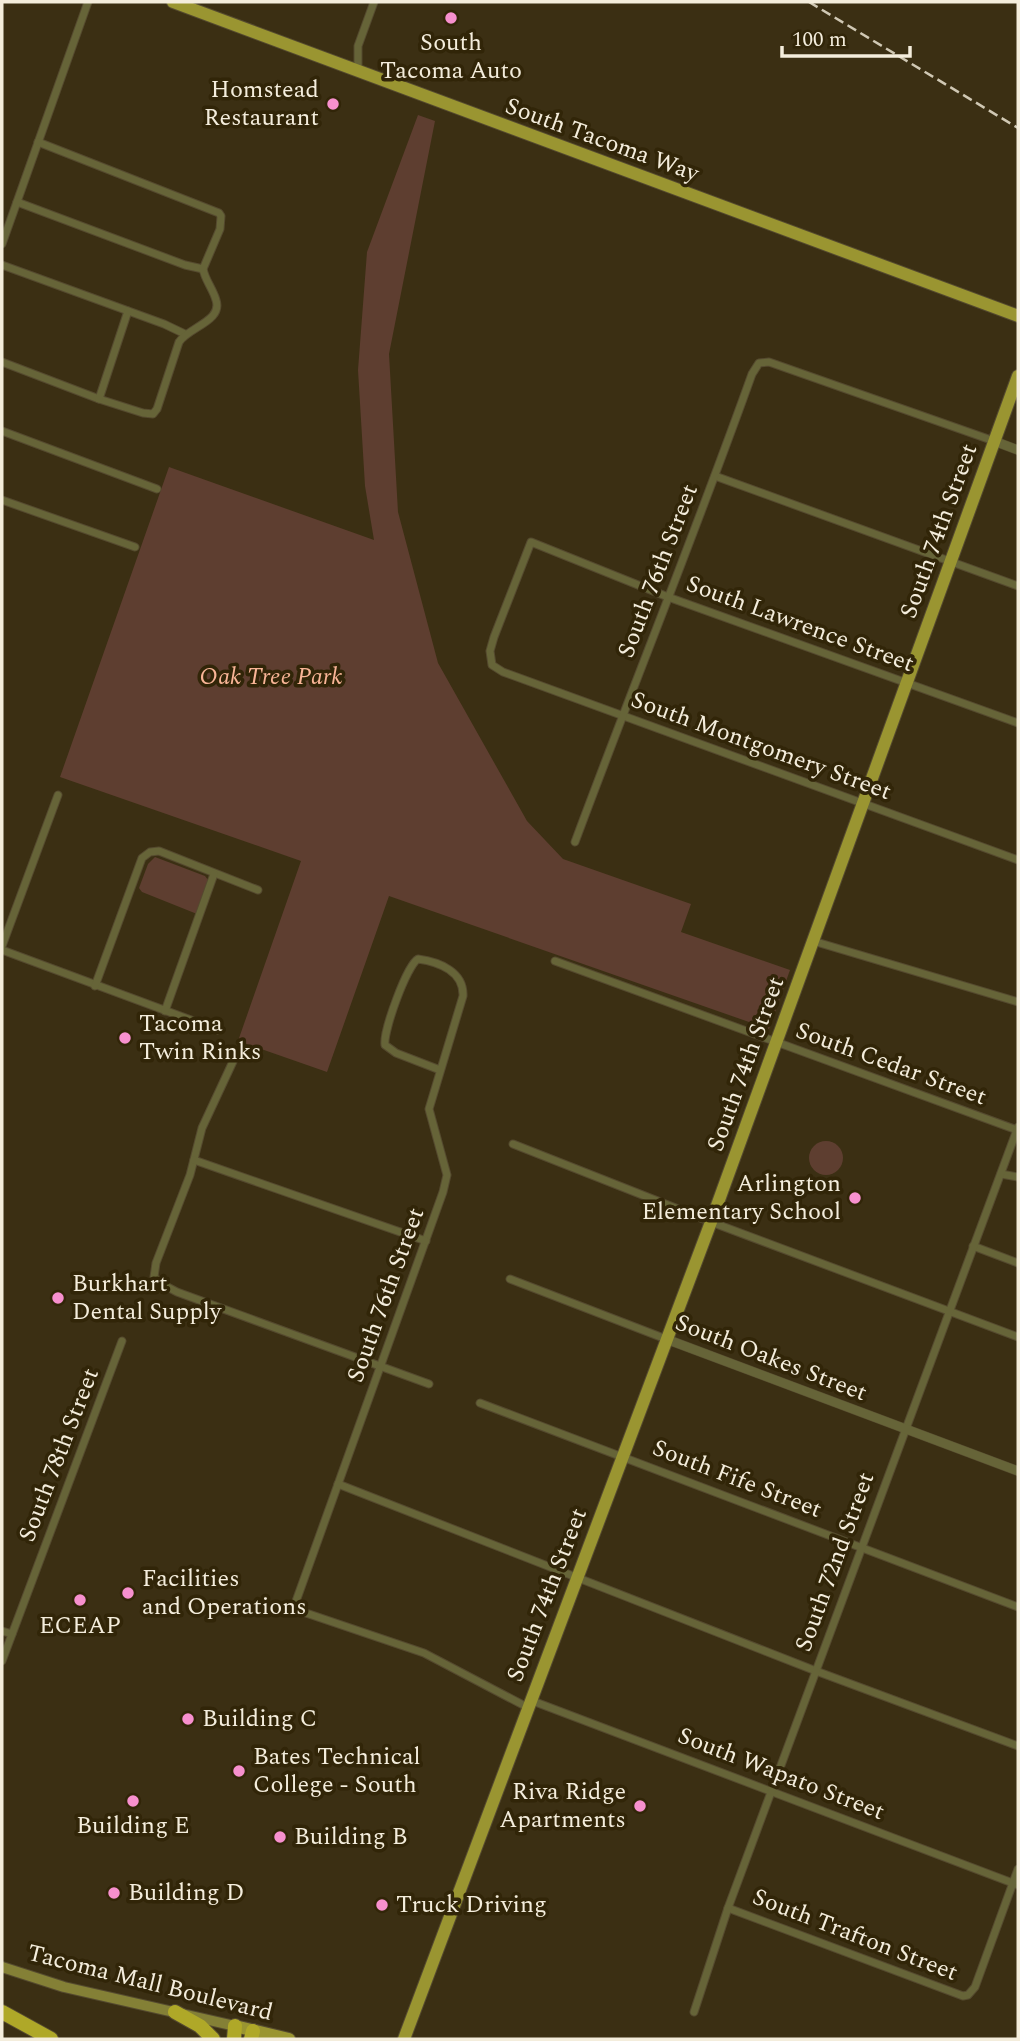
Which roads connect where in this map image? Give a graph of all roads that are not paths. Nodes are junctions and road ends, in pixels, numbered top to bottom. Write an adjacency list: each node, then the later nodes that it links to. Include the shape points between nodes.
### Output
1 (88, 2): 5 (street)
2 (173, 2): 4 (main road, South Tacoma Way)
3 (373, 2): 4 (street, via 358,46)
4 (358, 72): 11 (main road, South Tacoma Way)
5 (38, 142): 6 (street); 9 (street, via 219,213 220,229)
6 (17, 202): 7 (street); 9 (street)
7 (2, 244)
8 (2, 265): 10 (street)
9 (203, 269): 12 (street, via 217,301 216,312)
10 (128, 311): 12 (street); 15 (street)
11 (1018, 316)
12 (185, 334): 15 (street, via 153,414)
13 (2, 362): 15 (street)
14 (1018, 376): 17 (main road, South 74th Street)
15 (99, 399)
16 (2, 431): 20 (street)
17 (994, 441): 18 (street); 19 (street, South 76th Street, via 769,362 759,363); 23 (main road, South 74th Street)
18 (1018, 450)
19 (715, 476): 23 (street); 25 (street, South 76th Street)
20 (157, 489)
21 (2, 500): 22 (street)
22 (135, 547)
23 (950, 562): 24 (street); 27 (main road, South 74th Street)
24 (1018, 586)
25 (668, 597): 26 (street, South Lawrence Street, via 531,542 494,637); 27 (street, South Lawrence Street); 28 (street, South 76th Street)
26 (492, 665): 28 (street, South Montgomery Street)
27 (906, 683): 29 (street, South Lawrence Street); 31 (main road, South 74th Street)
28 (622, 715): 31 (street, South Montgomery Street); 32 (street, South 76th Street)
29 (1018, 723)
30 (58, 795): 37 (street)
31 (862, 803): 33 (street, South Montgomery Street); 36 (main road, South 74th Street)
32 (575, 842)
33 (1018, 860)
34 (214, 874): 35 (street); 39 (street, via 159,851 142,858); 41 (street)
35 (258, 890)
36 (813, 941): 40 (street); 43 (main road, South 74th Street)
37 (2, 948): 39 (street)
38 (555, 961): 43 (street, South Cedar Street)
39 (95, 986): 41 (street)
40 (1018, 1002)
41 (165, 1011): 42 (street)
42 (218, 1030)
43 (776, 1042): 46 (street, South Cedar Street); 51 (main road, South 74th Street)
44 (236, 1055): 48 (street, via 202,1128)
45 (440, 1070): 45 (street, South 76th Street, via 463,988 450,970 422,959 413,962 386,1030 385,1045 396,1054); 52 (street, South 76th Street, via 429,1109 447,1175)
46 (1018, 1129): 49 (street, South 72nd Street)
47 (513, 1144): 51 (street)
48 (194, 1160): 52 (street); 60 (street, via 154,1272 158,1281 177,1292)
49 (1001, 1174): 50 (street); 53 (street, South 72nd Street)
50 (1018, 1177)
51 (711, 1222): 56 (street); 58 (main road, South 74th Street)
52 (426, 1241): 60 (street, South 76th Street)
53 (973, 1246): 54 (street); 56 (street, South 72nd Street)
54 (1018, 1263)
55 (510, 1279): 58 (street, South Oakes Street)
56 (948, 1311): 57 (street); 63 (street, South 72nd Street)
57 (1018, 1337)
58 (666, 1339): 63 (street, South Oakes Street); 64 (main road, South 74th Street)
59 (122, 1341): 72 (street, South 78th Street)
60 (381, 1366): 61 (street); 66 (street, South 76th Street)
61 (429, 1384)
62 (480, 1404): 64 (street, South Fife Street)
63 (905, 1428): 65 (street, South Oakes Street); 67 (street, South 72nd Street)
64 (622, 1457): 67 (street, South Fife Street); 68 (main road, South 74th Street)
65 (1018, 1471)
66 (338, 1484): 68 (street); 70 (street, South 76th Street, via 296,1600)
67 (861, 1547): 69 (street, South Fife Street); 74 (street, South 72nd Street)
68 (577, 1576): 74 (street); 75 (main road, South 74th Street)
69 (1018, 1607)
70 (298, 1610): 75 (street, South Wapato Street, via 424,1653)
71 (2, 1630): 72 (street)
72 (12, 1634): 73 (street, South 78th Street)
73 (2, 1661)
74 (816, 1671): 76 (street); 77 (street, South 72nd Street)
75 (529, 1704): 77 (street, South Wapato Street); 90 (main road, South 74th Street)
76 (1018, 1746)
77 (772, 1790): 79 (street, South Wapato Street); 80 (street, South 72nd Street)
78 (1018, 1869): 79 (street)
79 (1016, 1884): 80 (street, South Trafton Street, via 968,1995)
80 (728, 1908): 84 (street, South 72nd Street)
81 (2, 1967): 83 (main road, Tacoma Mall Boulevard, via 64,1987)
82 (2, 2012): 87 (highway)
83 (175, 2012): 85 (main road, Tacoma Mall Boulevard); 88 (highway)
84 (694, 2012)
85 (235, 2033): 86 (main road, Tacoma Mall Boulevard)
86 (252, 2035): 89 (main road, Tacoma Mall Boulevard)
87 (51, 2039)
88 (213, 2039)
89 (289, 2039)
90 (404, 2039)

